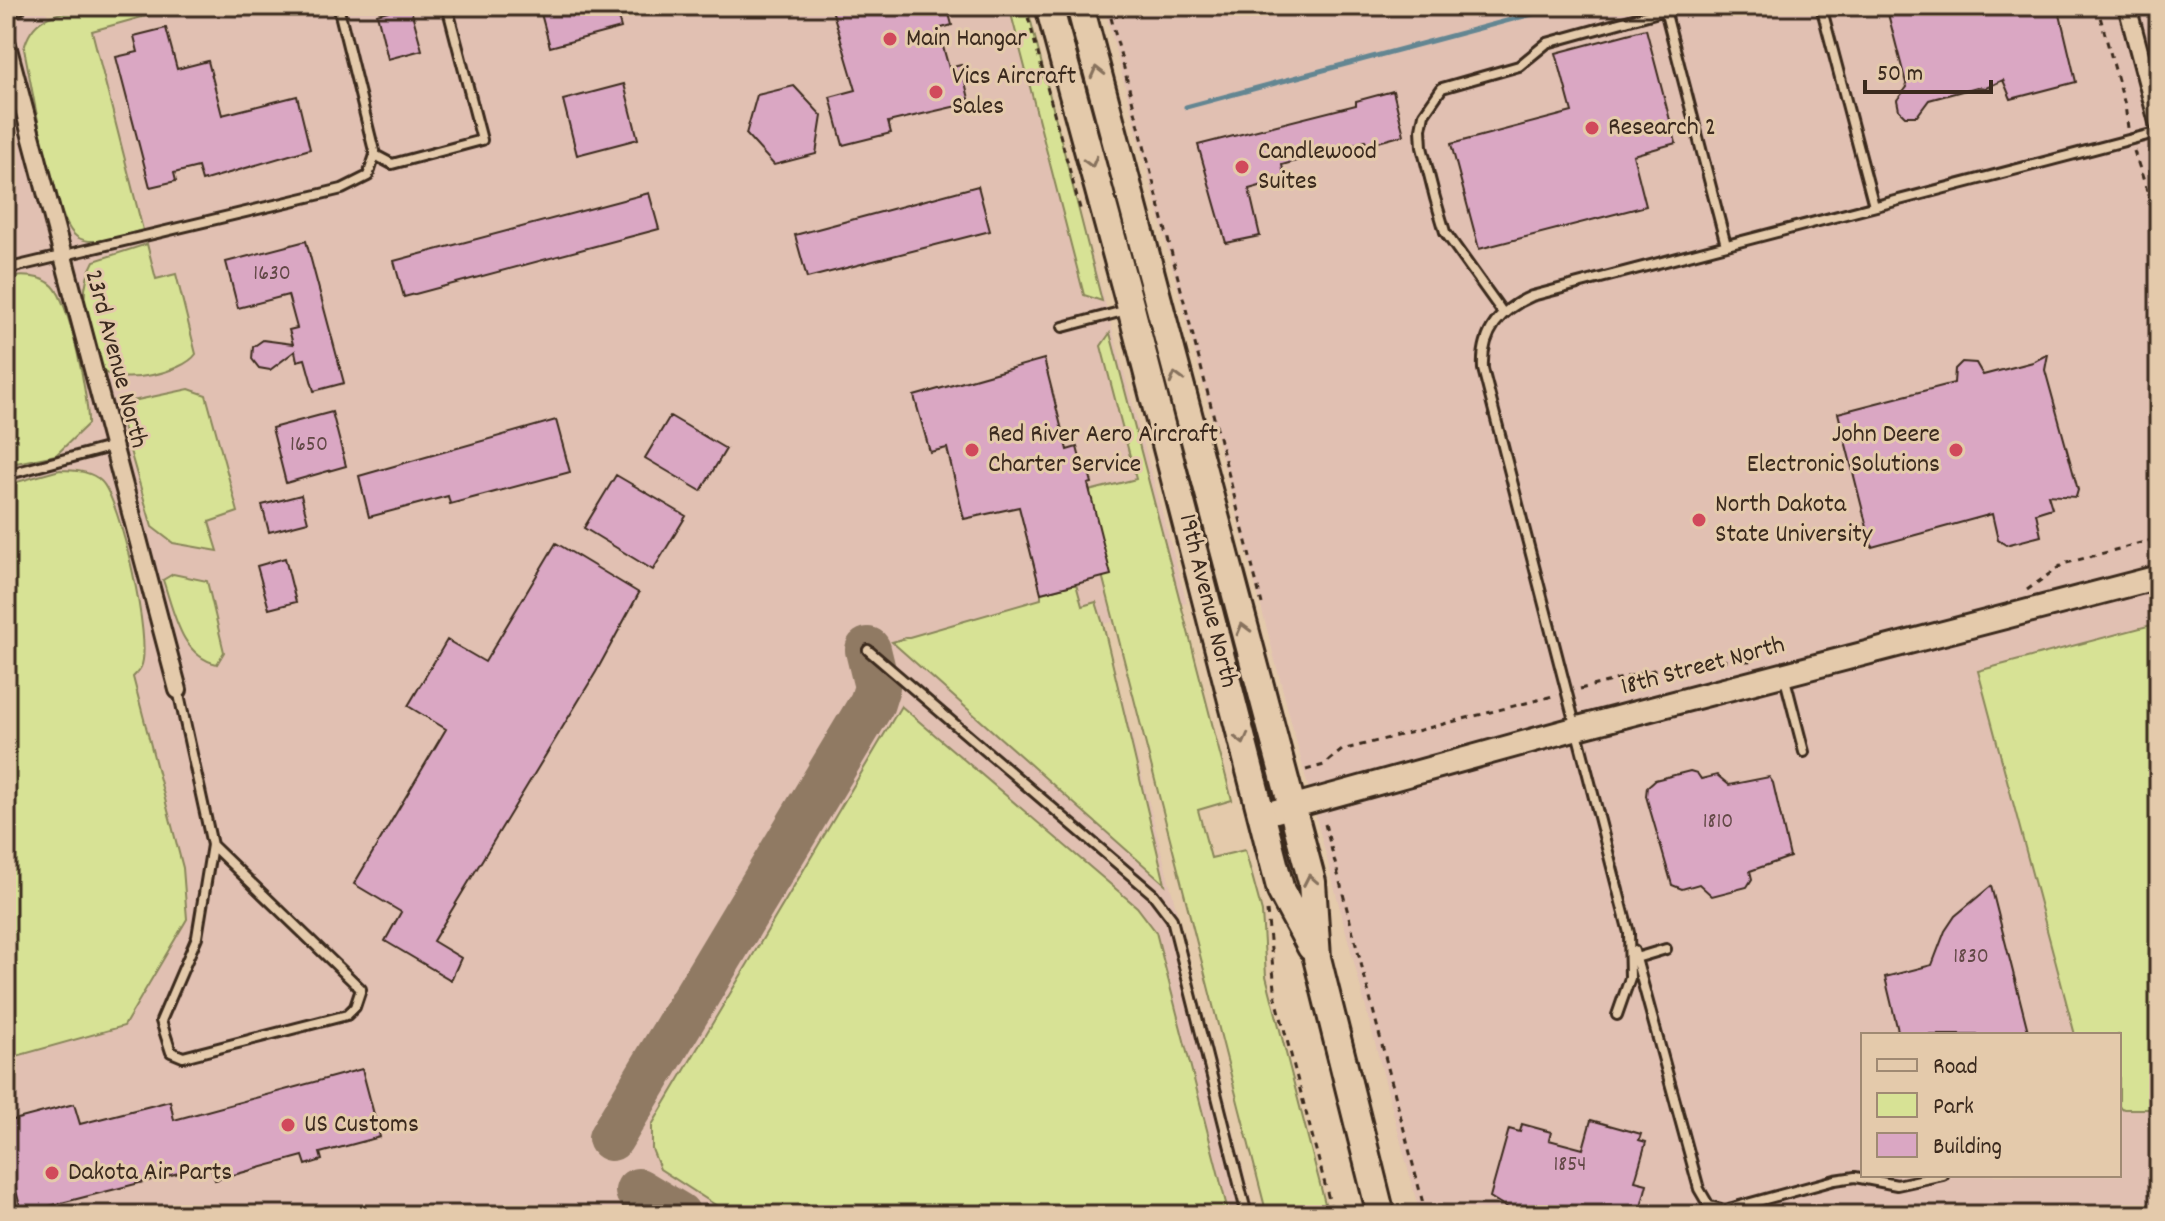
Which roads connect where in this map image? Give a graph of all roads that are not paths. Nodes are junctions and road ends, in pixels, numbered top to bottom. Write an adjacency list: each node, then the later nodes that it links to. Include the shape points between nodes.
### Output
1 (17, 6): 9 (street)
2 (338, 6): 14 (lane)
3 (447, 6): 14 (lane, via 482,140 392,164)
4 (1049, 6): 19 (main road, 19th Avenue North, one-way to 19)
5 (1080, 6): 30 (main road, 19th Avenue North, one-way to 5)
6 (1680, 6): 10 (lane)
7 (1821, 6): 15 (lane)
8 (2127, 6): 12 (street)
9 (6, 9)
10 (1665, 10): 16 (lane); 20 (lane, via 1547,43 1519,66 1442,88 1433,97 1424,114 1422,147 1445,232)
11 (6, 41): 17 (street, 23rd Avenue North)
12 (2159, 126)
13 (2159, 132): 15 (lane)
14 (375, 155): 17 (lane, via 368,176 342,189)
15 (1874, 206): 16 (lane)
16 (1726, 245): 20 (lane, via 1532,296)
17 (62, 257): 18 (lane); 22 (street, 23rd Avenue North)
18 (6, 269)
19 (1131, 308): 21 (lane); 31 (main road, 19th Avenue North, one-way to 31)
20 (1503, 313): 28 (lane, via 1485,337 1483,369)
21 (1063, 327)
22 (114, 446): 23 (lane); 27 (street, 23rd Avenue North)
23 (6, 475)
24 (2159, 577): 26 (street, 18th Street North)
25 (868, 650): 39 (lane, via 1153,894 1172,919)
26 (1784, 675): 28 (street, 18th Street North); 29 (lane)
27 (178, 690): 32 (lane)
28 (1574, 729): 30 (street, 18th Street North); 33 (lane)
29 (1804, 752)
30 (1290, 807): 31 (street, 18th Street North); 35 (main road, 19th Avenue North, one-way to 30, via 1312,882)
31 (1262, 815): 35 (main road, 19th Avenue North, via 1281,891)
32 (212, 845): 32 (lane, via 197,937 161,1021 171,1052 183,1057 347,1015 361,989)
33 (1629, 933): 36 (lane); 37 (lane, via 1630,978)
34 (1666, 949): 36 (lane)
35 (1317, 958): 40 (main road, 19th Avenue North)
36 (1636, 958): 38 (lane, via 1699,1189 1709,1206 1725,1210 1855,1177 1897,1185)
37 (1617, 1015)
38 (1934, 1177)
39 (1247, 1215)
40 (1381, 1215)

